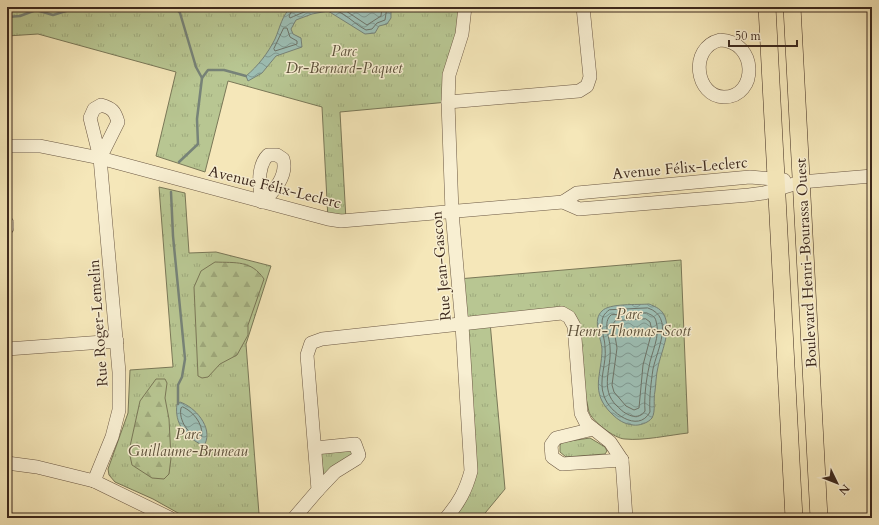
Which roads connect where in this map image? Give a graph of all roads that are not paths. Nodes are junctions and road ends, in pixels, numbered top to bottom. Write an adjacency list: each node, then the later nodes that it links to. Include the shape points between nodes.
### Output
1 (465, 7): 7 (street, Rue Jean-Gascon, via 462,34 449,75)
2 (583, 7): 7 (street, via 590,77 587,86 579,91)
3 (767, 7): 5 (main road, Boulevard Henri-Bourassa Ouest)
4 (792, 7): 11 (main road, Boulevard Henri-Bourassa Ouest)
5 (769, 64): 6 (street); 12 (main road, Boulevard Henri-Bourassa Ouest)
6 (748, 65): 6 (street, via 744,51 728,40 708,45 699,58 702,82 706,89 718,96 739,92 748,80)
7 (448, 102): 14 (street, Rue Jean-Gascon)
8 (7, 146): 9 (street, Avenue Félix-Leclerc, via 40,146)
9 (100, 158): 14 (street, Avenue Félix-Leclerc, via 341,221); 18 (street, Rue Roger-Lemelin)
10 (872, 176): 11 (street, Avenue Félix-Leclerc)
11 (801, 182): 12 (street, Avenue Félix-Leclerc); 31 (main road, Boulevard Henri-Bourassa Ouest)
12 (776, 184): 13 (street, Avenue Félix-Leclerc, via 749,195 579,209); 13 (street, Avenue Félix-Leclerc, via 750,177 577,193); 30 (main road, Boulevard Henri-Bourassa Ouest)
13 (563, 202): 14 (street, Avenue Félix-Leclerc)
14 (452, 212): 17 (street, Rue Jean-Gascon)
15 (7, 223): 16 (street)
16 (7, 228)
17 (462, 325): 20 (street, via 562,313 569,317 574,326 581,413 586,423); 21 (street, via 322,339 311,343 307,355); 28 (street, Rue Jean-Gascon, via 471,471 467,488)
18 (117, 341): 19 (street); 24 (street, Rue Roger-Lemelin, via 119,410 112,437)
19 (7, 350)
20 (594, 429): 22 (street, via 610,442); 22 (street, via 556,438 551,445 552,457 562,464)
21 (315, 448): 25 (street); 25 (street, via 355,444 360,454 335,472)
22 (622, 460): 29 (street)
23 (7, 463): 24 (street, via 37,467)
24 (94, 481): 26 (street)
25 (318, 490): 27 (street)
26 (170, 518)
27 (294, 518)
28 (446, 518)
29 (626, 518)
30 (794, 518)
31 (819, 518)

